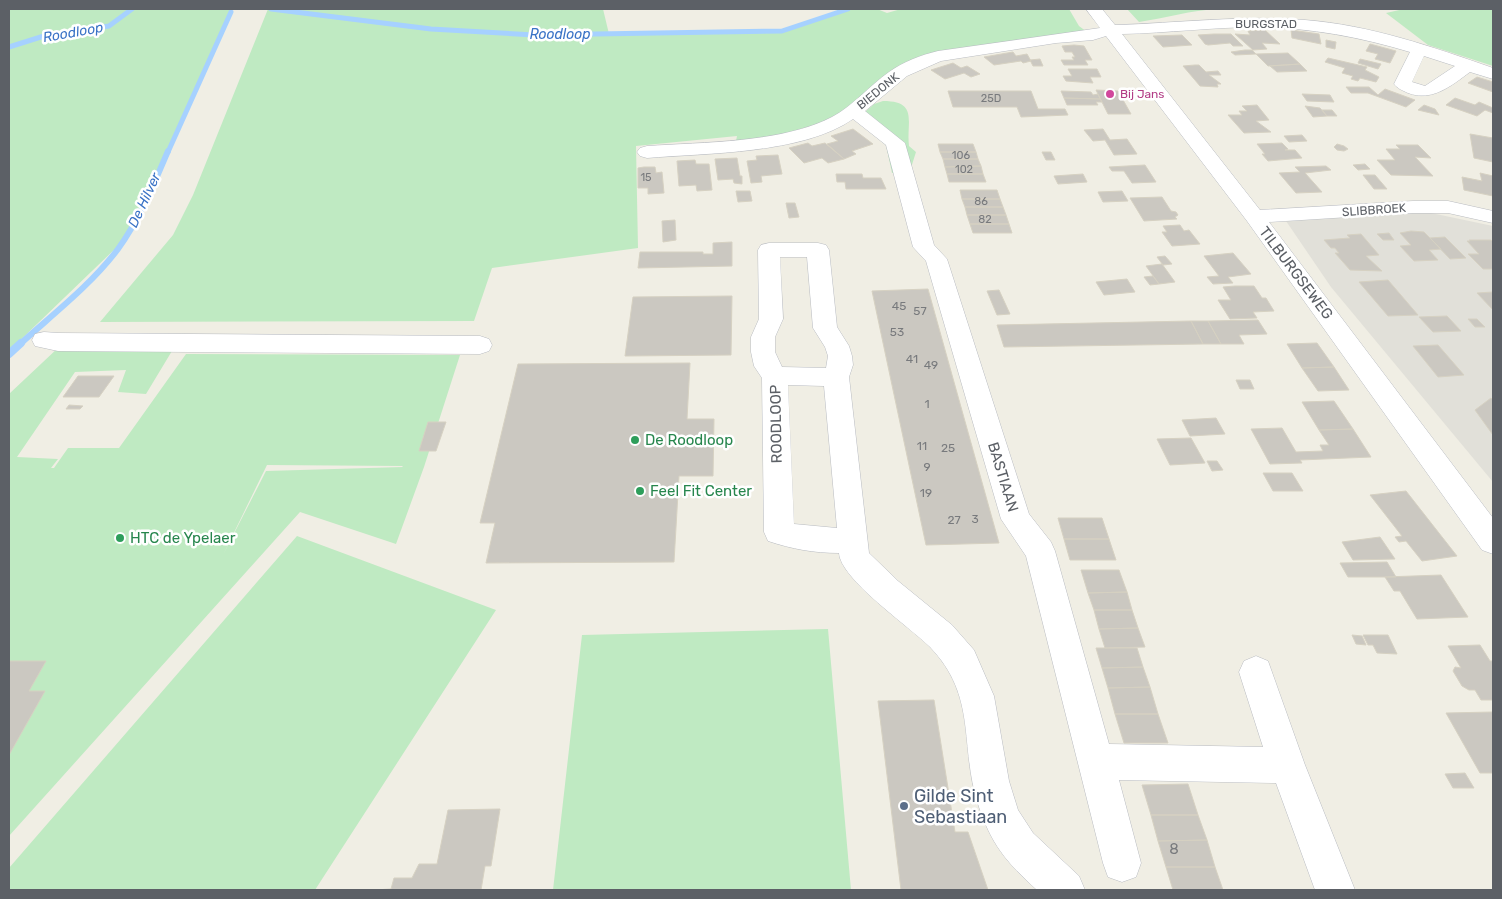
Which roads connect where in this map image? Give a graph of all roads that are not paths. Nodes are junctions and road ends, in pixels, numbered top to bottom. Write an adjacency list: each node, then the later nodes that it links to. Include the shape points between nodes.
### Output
1 (1094, 9): 2 (street, TILBURGSEWEG)
2 (1109, 30): 3 (street, BURGSTAD, via 1279,22 1338,30); 6 (street, BIEDONK, via 1093,35 938,56 891,78); 9 (street, TILBURGSEWEG)
3 (1419, 50): 4 (street, BURGSTAD); 4 (street, via 1403,84 1413,89 1426,91 1434,88)
4 (1468, 65): 5 (street, BURGSTAD)
5 (1493, 74)
6 (854, 111): 7 (street, BIEDONK, via 827,126 772,140); 17 (street, BASTIAAN, via 895,142 924,247 936,259 1016,519 1040,551)
7 (647, 152)
8 (1493, 216): 9 (street, SLIBBROEK, via 1448,207 1414,207)
9 (1254, 217): 15 (street, TILBURGSEWEG)
10 (44, 340): 11 (street)
11 (480, 345)
12 (775, 376): 13 (street, ROODLOOP); 13 (street, via 767,366 763,352 763,337 771,319 768,250 818,250 825,328 840,356); 14 (street, ROODLOOP, via 779,532 822,542)
13 (836, 377): 14 (street)
14 (853, 540): 20 (street, via 854,558 944,641 964,664 977,698 1003,819 1014,840)
15 (1493, 541)
16 (1256, 672): 18 (street)
17 (1095, 762): 18 (street); 19 (street, BASTIAAN)
18 (1288, 765): 21 (street)
19 (1122, 863)
20 (1065, 890)
21 (1335, 890)

